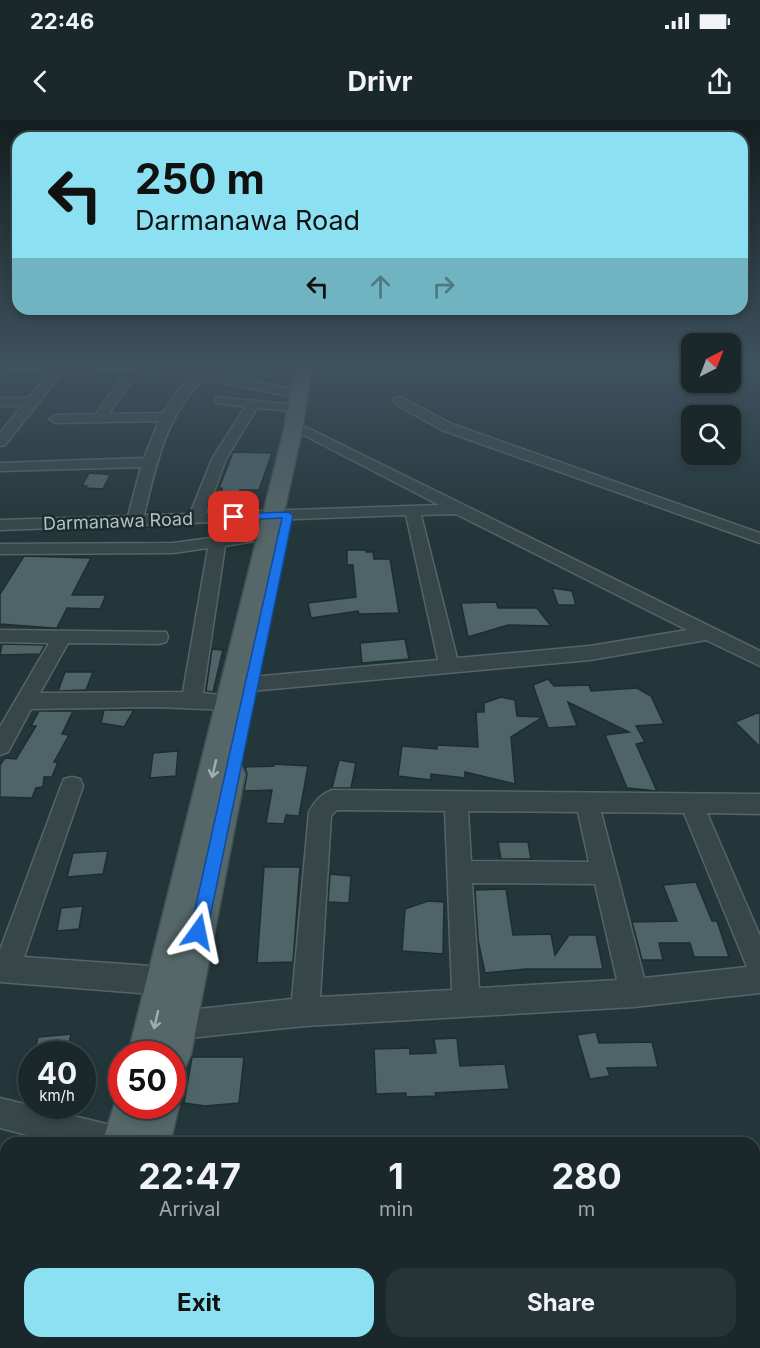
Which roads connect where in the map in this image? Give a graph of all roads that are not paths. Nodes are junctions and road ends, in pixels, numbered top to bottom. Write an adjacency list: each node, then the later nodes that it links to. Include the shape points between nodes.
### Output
1 (16, 420): 7 (street)
2 (165, 420): 8 (street)
3 (241, 420): 12 (street, via 218,459)
4 (298, 420): 14 (main road)
5 (314, 420): 10 (street)
6 (433, 420): 17 (street)
7 (0, 442)
8 (150, 462): 9 (street); 13 (street)
9 (0, 467)
10 (461, 509): 11 (street); 21 (street)
11 (413, 512): 14 (street); 26 (street)
12 (196, 519): 13 (street, Darmanawa Road); 14 (street, Darmanawa Road)
13 (134, 522): 15 (street, Darmanawa Road)
14 (276, 522): 18 (street); 27 (main road); 30 (main road)
15 (31, 524): 16 (street, Darmanawa Road); 19 (street)
16 (0, 525)
17 (760, 538)
18 (217, 543): 19 (street, via 173,548); 28 (street)
19 (18, 548): 20 (street)
20 (0, 549)
21 (709, 633): 25 (street); 26 (street, via 590,653)
22 (0, 636): 24 (street)
23 (159, 637): 24 (street)
24 (61, 638): 29 (street)
25 (760, 659)
26 (449, 666): 27 (street)
27 (250, 684): 39 (main road)
28 (192, 700): 29 (street); 30 (street)
29 (25, 701): 31 (street)
30 (229, 702): 39 (main road, one-way to 39)
31 (0, 746)
32 (72, 786): 41 (street)
33 (456, 801): 34 (street); 37 (street); 46 (street, via 332,800 324,805 320,812)
34 (587, 803): 35 (street); 38 (street)
35 (692, 804): 36 (street); 40 (street)
36 (760, 804)
37 (460, 872): 38 (street); 45 (street)
38 (604, 873): 44 (street)
39 (188, 932): 43 (main road); 47 (main road)
40 (760, 967)
41 (3, 970): 43 (street)
42 (760, 979): 44 (street)
43 (165, 981): 48 (main road, one-way to 48)
44 (634, 993): 45 (street)
45 (466, 1001): 46 (street)
46 (305, 1012): 47 (street)
47 (180, 1026): 49 (main road)
48 (150, 1041)
49 (176, 1041)
50 (0, 1113): 53 (street)
51 (128, 1119): 54 (main road)
52 (156, 1119): 55 (main road)
53 (96, 1137)
54 (122, 1137)
55 (151, 1137)

